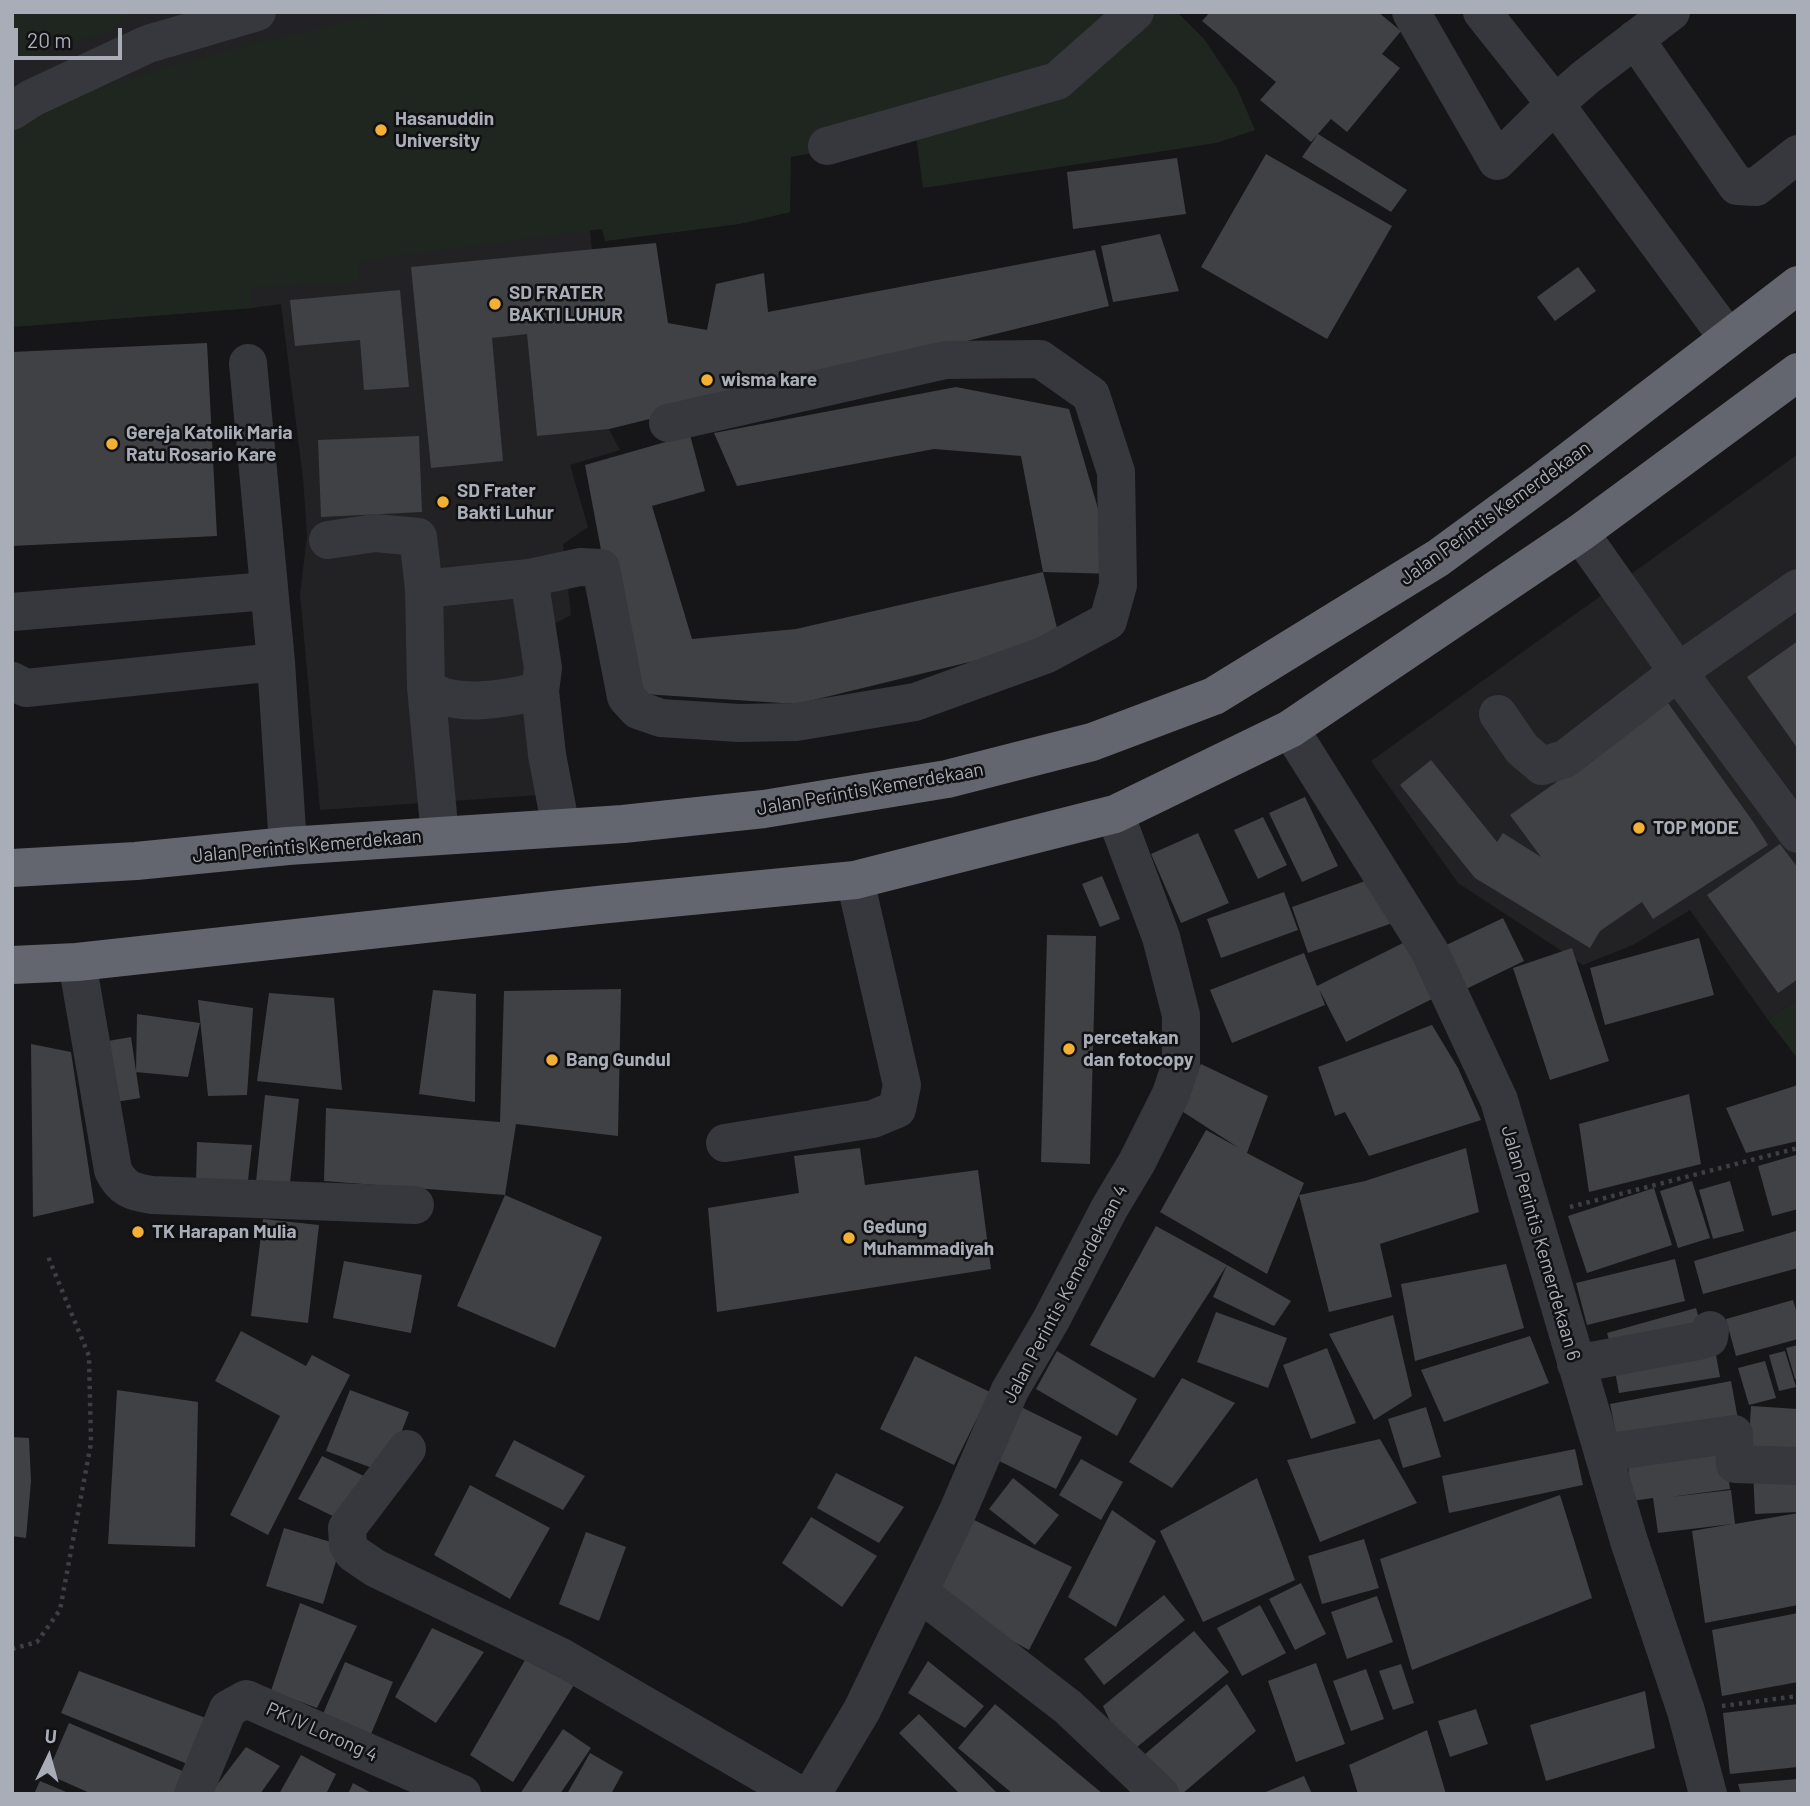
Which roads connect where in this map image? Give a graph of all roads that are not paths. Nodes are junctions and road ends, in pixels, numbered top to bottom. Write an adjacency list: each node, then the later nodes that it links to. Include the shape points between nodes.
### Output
1 (257, 12): 8 (street, via 148,44)
2 (1135, 12): 9 (street, via 1056,81)
3 (1411, 12): 7 (street, via 1497,161)
4 (1482, 12): 7 (street)
5 (1671, 12): 6 (street)
6 (1635, 39): 7 (street); 10 (street, via 1737,186 1756,187)
7 (1555, 104): 12 (street)
8 (12, 111)
9 (827, 146)
10 (1798, 154)
11 (1798, 285): 12 (highway, Jalan Perintis Kemerdekaan)
12 (1728, 338): 31 (highway, Jalan Perintis Kemerdekaan, via 1438,558 1214,696 1092,742 947,779 764,809)
13 (248, 363): 21 (street)
14 (1798, 372): 16 (highway)
15 (668, 423): 18 (street, via 945,360 1040,359 1091,395 1116,472 1118,585 1108,621 1045,654 915,702 796,722 661,719 638,710 626,697 601,568 580,567)
16 (1580, 533): 24 (street); 29 (highway)
17 (328, 540): 19 (street, via 375,533 418,537)
18 (529, 578): 19 (street); 27 (street, via 543,668)
19 (424, 589): 26 (street)
20 (1798, 589): 24 (street)
21 (268, 592): 22 (street); 23 (street)
22 (12, 612)
23 (276, 662): 25 (street, via 26,688); 34 (street)
24 (1678, 672): 28 (street, via 1565,759 1542,766 1522,749); 32 (street)
25 (12, 681)
26 (426, 687): 27 (street, via 454,700); 33 (street)
27 (540, 691): 31 (street)
28 (1498, 713)
29 (1290, 729): 30 (highway); 42 (street, Jalan Perintis Kemerdekaan 6, via 1429,950 1499,1100)
30 (1115, 814): 36 (highway); 46 (street, Jalan Perintis Kemerdekaan 4, via 1161,937 1181,1015 1181,1064 1138,1162 1010,1390)
31 (561, 828): 33 (highway, Jalan Perintis Kemerdekaan)
32 (1798, 834)
33 (440, 836): 34 (highway, Jalan Perintis Kemerdekaan)
34 (288, 846): 35 (highway, Jalan Perintis Kemerdekaan)
35 (12, 868)
36 (855, 880): 37 (highway); 39 (street, via 902,1085 897,1109 873,1119)
37 (77, 962): 38 (highway); 40 (street, via 113,1170 120,1185 152,1195)
38 (12, 965)
39 (725, 1143)
40 (415, 1205)
41 (1710, 1330): 42 (street, via 1709,1338 1703,1340)
42 (1577, 1364): 44 (street, Jalan Perintis Kemerdekaan 6)
43 (407, 1449): 49 (street, via 348,1528 353,1553 375,1568 561,1657)
44 (1603, 1453): 45 (street, via 1734,1434 1735,1464); 52 (street, Jalan Perintis Kemerdekaan 6)
45 (1798, 1466)
46 (920, 1593): 50 (street, Jalan Perintis Kemerdekaan 4, via 862,1710); 51 (street, via 1068,1707)
47 (193, 1794): 48 (street, PK IV Lorong 4, via 228,1709 246,1699)
48 (461, 1794)
49 (798, 1794)
50 (813, 1794)
51 (1160, 1794)
52 (1708, 1794)

